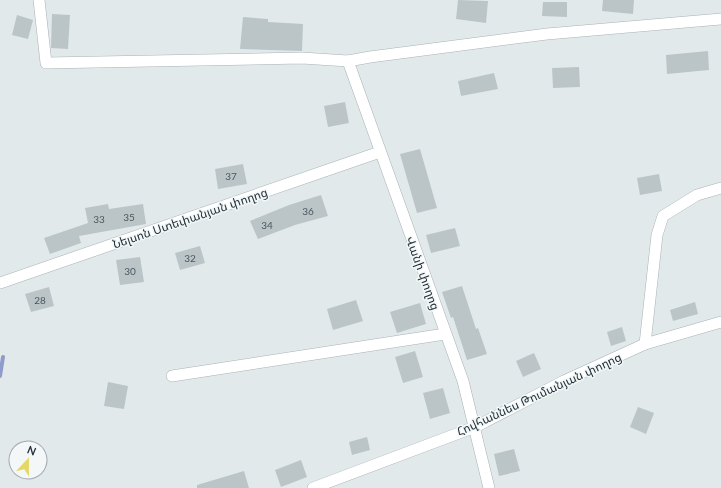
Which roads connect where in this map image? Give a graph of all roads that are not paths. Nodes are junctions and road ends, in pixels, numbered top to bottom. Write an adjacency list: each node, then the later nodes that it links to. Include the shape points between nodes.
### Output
1 (39, 0): 3 (street, via 46,63 302,58)
2 (721, 19): 3 (street, via 547,34)
3 (348, 61): 4 (street, Վանի փողոց)
4 (380, 152): 6 (street, Նելսոն Ստեփանյան փողոց); 8 (street, Վանի փողոց)
5 (721, 188): 9 (street, via 697,194 663,216 657,235)
6 (0, 283)
7 (721, 322): 9 (street, Հովհաննես Թումանյան փողոց)
8 (445, 334): 10 (street); 11 (street, Վանի փողոց, via 463,381)
9 (645, 344): 11 (street, Հովհաննես Թումանյան փողոց, via 564,381)
10 (172, 376)
11 (475, 427): 12 (street, Հովհաննես Թումանյան փողոց); 13 (street, Վանի փողոց)
12 (313, 488)
13 (489, 488)

